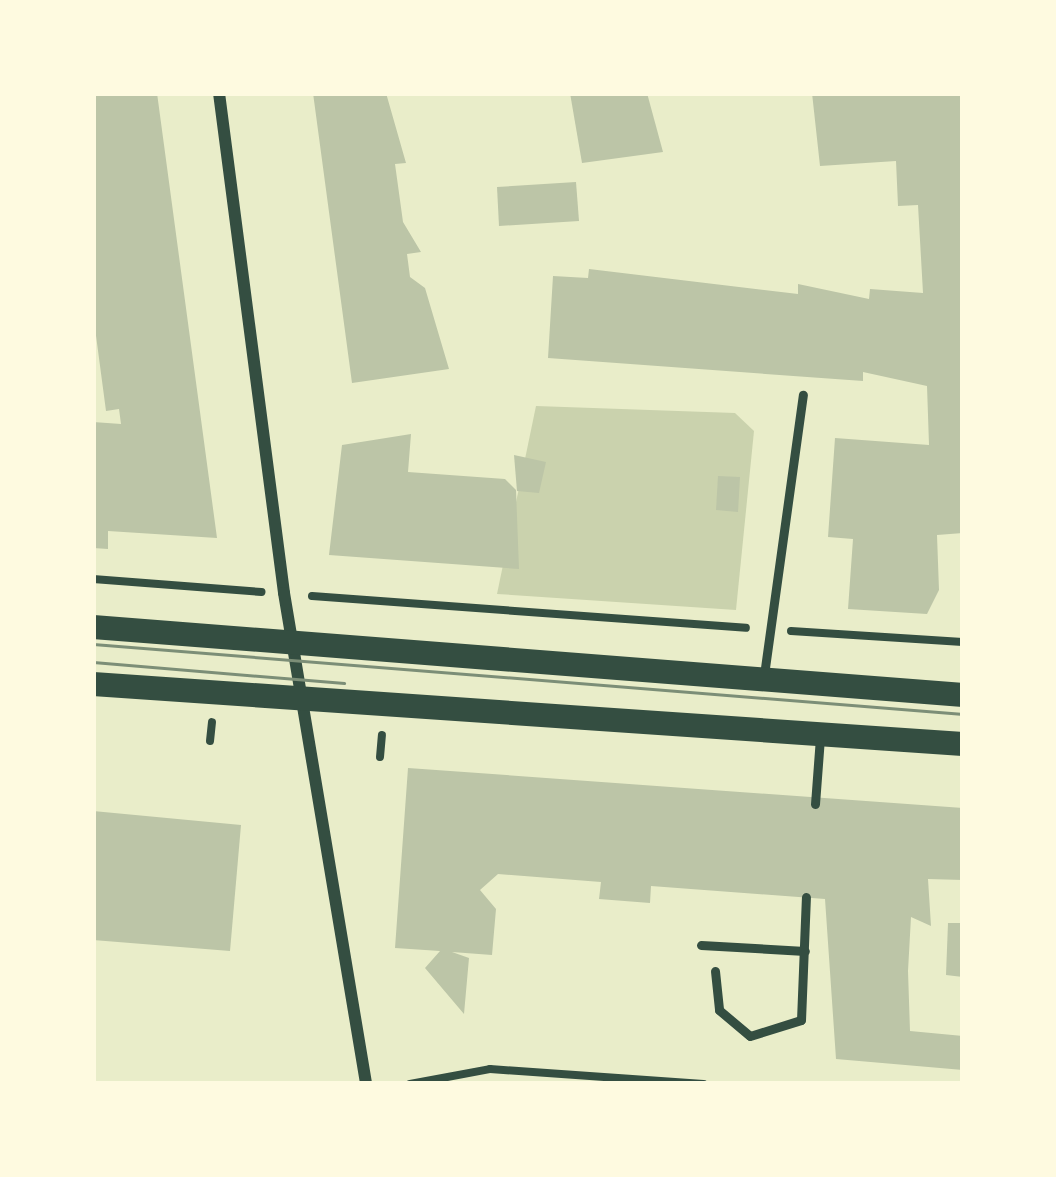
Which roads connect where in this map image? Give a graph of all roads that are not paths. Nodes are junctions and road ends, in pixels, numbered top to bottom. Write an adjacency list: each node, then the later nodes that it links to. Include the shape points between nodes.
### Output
1 (219, 93): 4 (street)
2 (803, 395): 5 (lane)
3 (93, 627): 4 (main road)
4 (291, 642): 5 (main road); 8 (street)
5 (764, 681): 7 (main road)
6 (93, 684): 8 (main road)
7 (963, 695)
8 (300, 699): 9 (main road); 16 (street)
9 (820, 737): 10 (main road); 11 (lane)
10 (963, 744)
11 (814, 804)
12 (806, 898): 14 (lane)
13 (701, 945): 14 (lane)
14 (805, 951): 15 (lane, via 808,1007 769,1036 731,1024)
15 (715, 971)
16 (366, 1084)

